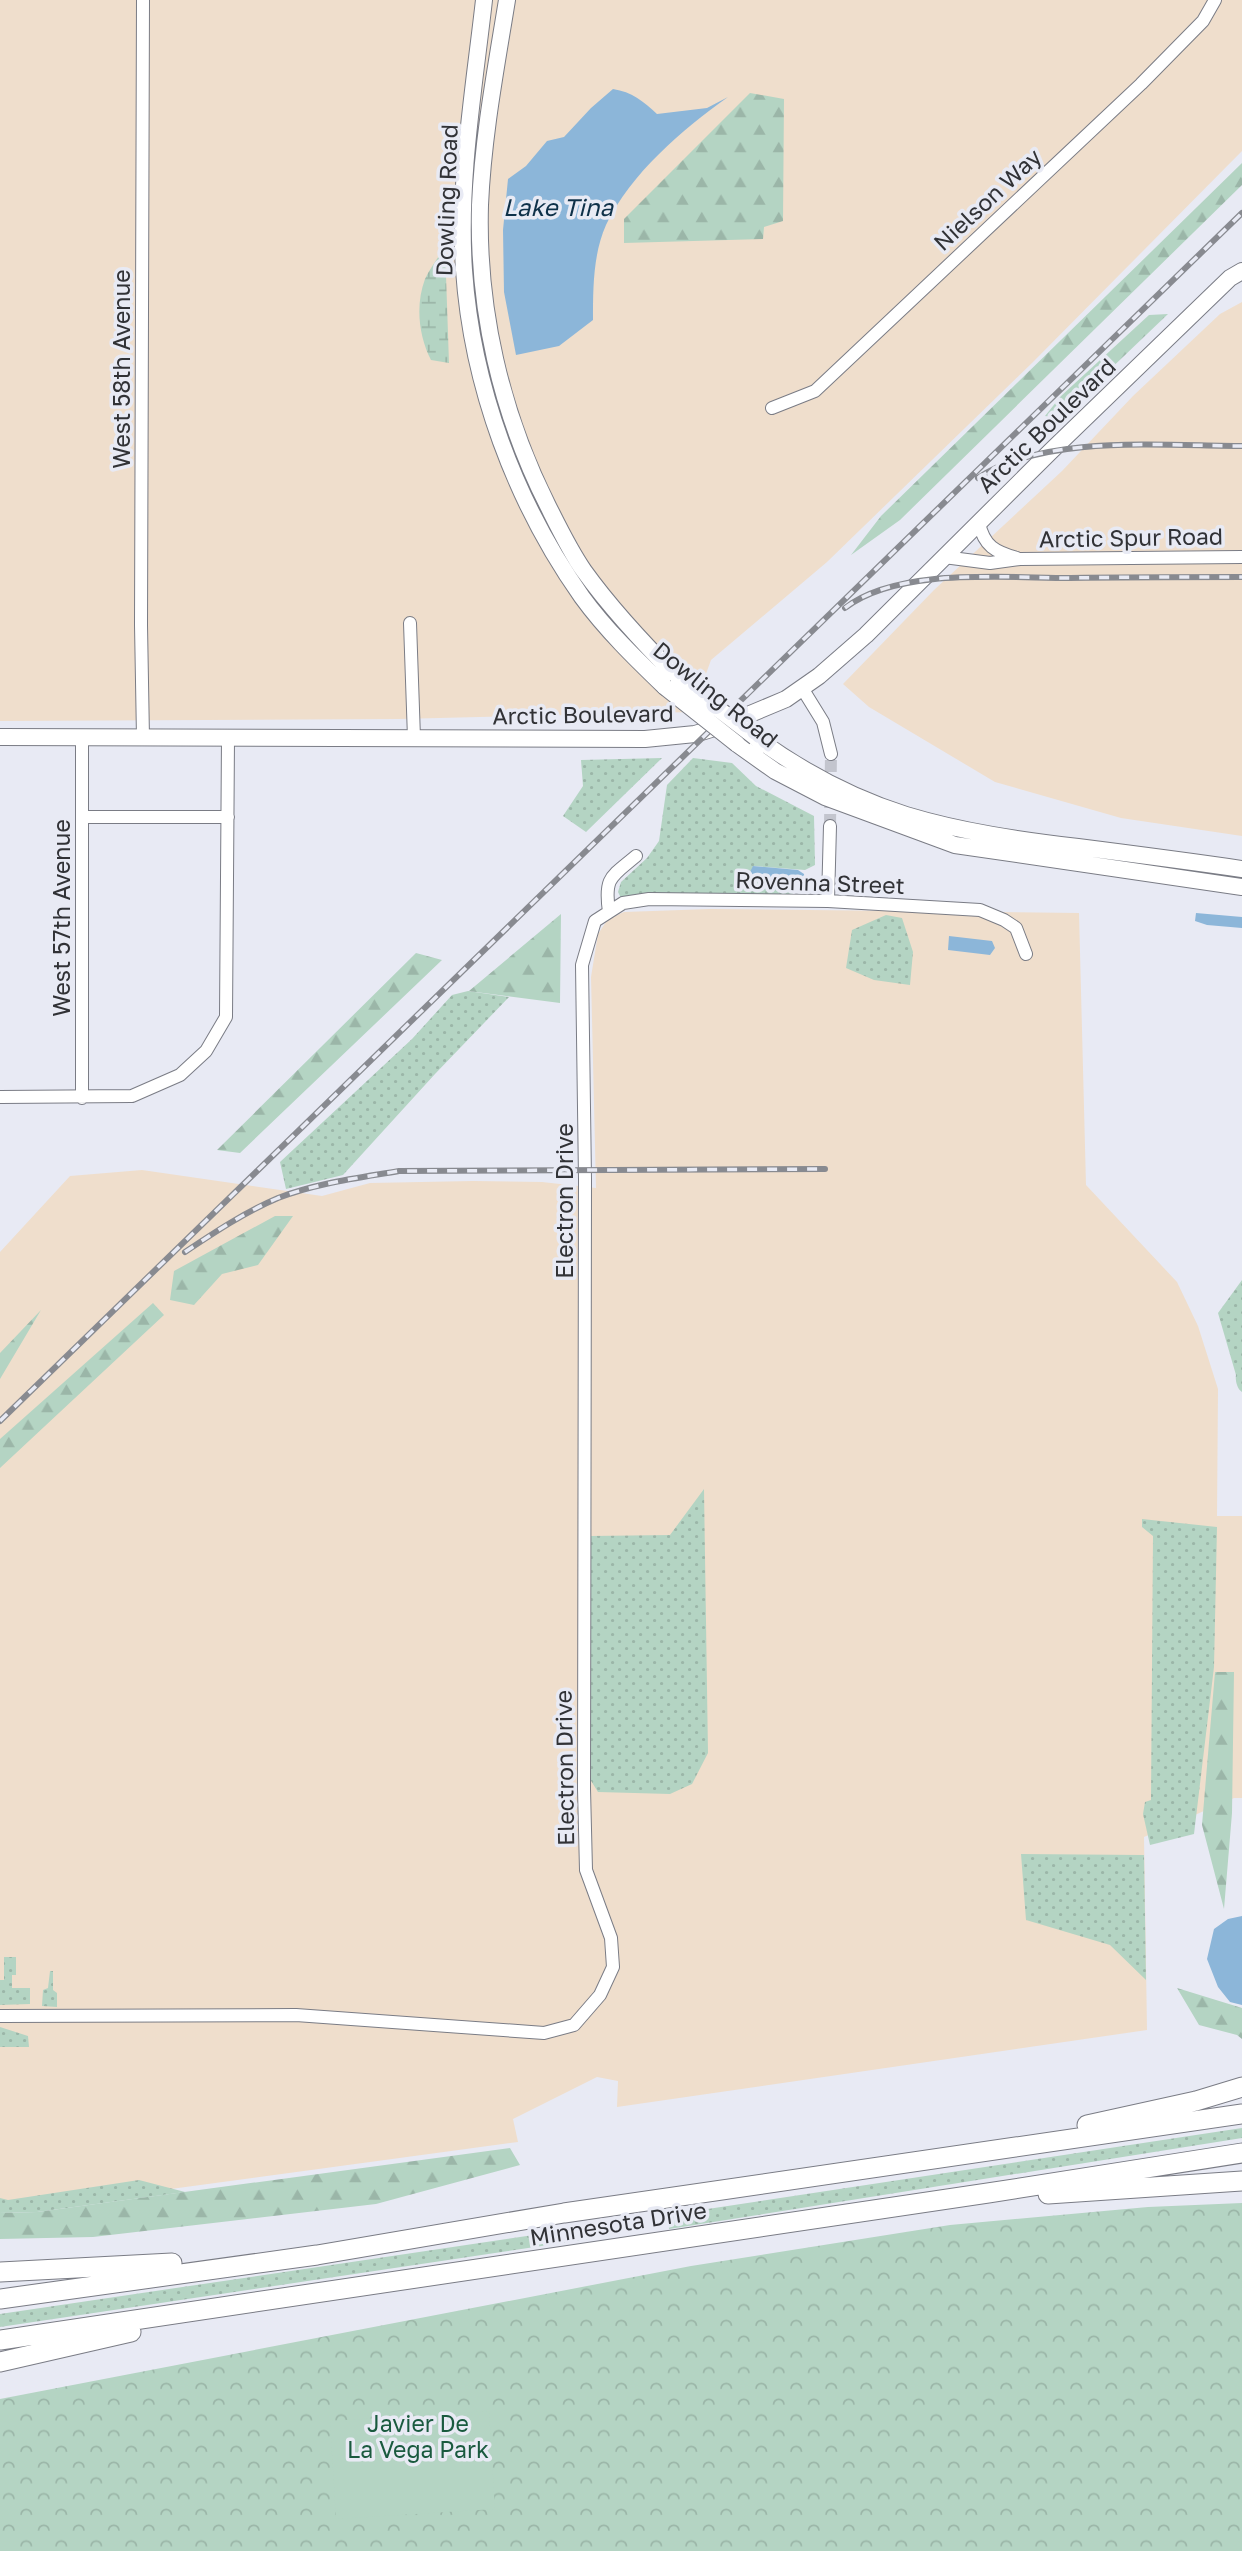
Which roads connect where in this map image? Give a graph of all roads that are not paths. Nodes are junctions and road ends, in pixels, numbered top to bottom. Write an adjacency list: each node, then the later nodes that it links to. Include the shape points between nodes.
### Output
1 (143, 0): 16 (street, West 58th Avenue)
2 (484, 0): 12 (main road, Dowling Road, via 463,235 468,308 484,386 523,495 562,565 599,617)
3 (507, 0): 12 (main road, Dowling Road, via 480,204 486,310 495,359 523,452 560,531 582,569)
4 (1215, 0): 6 (street, Nielson Way, via 1203,21 1140,84 815,391)
5 (1242, 271): 7 (main road, Arctic Boulevard)
6 (772, 408)
7 (979, 523): 8 (main road, Arctic Boulevard); 10 (street, Arctic Spur Road, via 989,547)
8 (944, 557): 10 (street, Arctic Spur Road, via 990,563); 13 (main road, Arctic Boulevard, via 838,662)
9 (1242, 557): 10 (street, Arctic Spur Road)
10 (1020, 559)
11 (410, 623): 18 (street)
12 (671, 682): 24 (main road, Dowling Road, bridge, via 796,765 905,815 988,834); 25 (main road, Dowling Road, bridge, via 737,744 775,771 825,797 955,845)
13 (802, 688): 18 (main road, Arctic Boulevard, via 770,707 695,734 645,739); 19 (street, via 824,722)
14 (0, 737): 15 (main road, Arctic Boulevard)
15 (82, 738): 16 (main road, Arctic Boulevard); 20 (street, West 57th Avenue)
16 (143, 738): 17 (main road, Arctic Boulevard)
17 (229, 738): 18 (main road, Arctic Boulevard); 21 (street)
18 (414, 738)
19 (831, 754)
20 (82, 817): 21 (street); 31 (street, West 57th Avenue)
21 (228, 817): 31 (street, via 226,1017 206,1051 180,1075 132,1096)
22 (830, 826): 26 (street)
23 (636, 856): 27 (street, via 609,879)
24 (1242, 869)
25 (1242, 887)
26 (828, 901): 27 (street, Rovenna Street, via 649,899 623,903); 29 (street, Rovenna Street, via 980,910 1016,928)
27 (609, 912): 28 (street, Rovenna Street)
28 (595, 921): 32 (street, Electron Drive, via 582,965 584,1789 586,1870 611,1938 613,1967 600,1995 573,2025 544,2033 296,2015)
29 (1026, 954)
30 (0, 1097): 31 (street)
31 (82, 1098)
32 (0, 2016)
33 (1242, 2087): 36 (highway)
34 (1242, 2114): 36 (highway, Minnesota Drive)
35 (1242, 2152): 38 (highway, Minnesota Drive)
36 (966, 2153): 39 (highway, Minnesota Drive)
37 (1242, 2181): 38 (highway, via 1051,2194)
38 (988, 2193): 41 (highway, Minnesota Drive)
39 (317, 2255): 40 (highway); 42 (highway, Minnesota Drive)
40 (0, 2272)
41 (328, 2291): 43 (highway, Minnesota Drive); 44 (highway)
42 (0, 2299)
43 (0, 2340)
44 (0, 2362)

